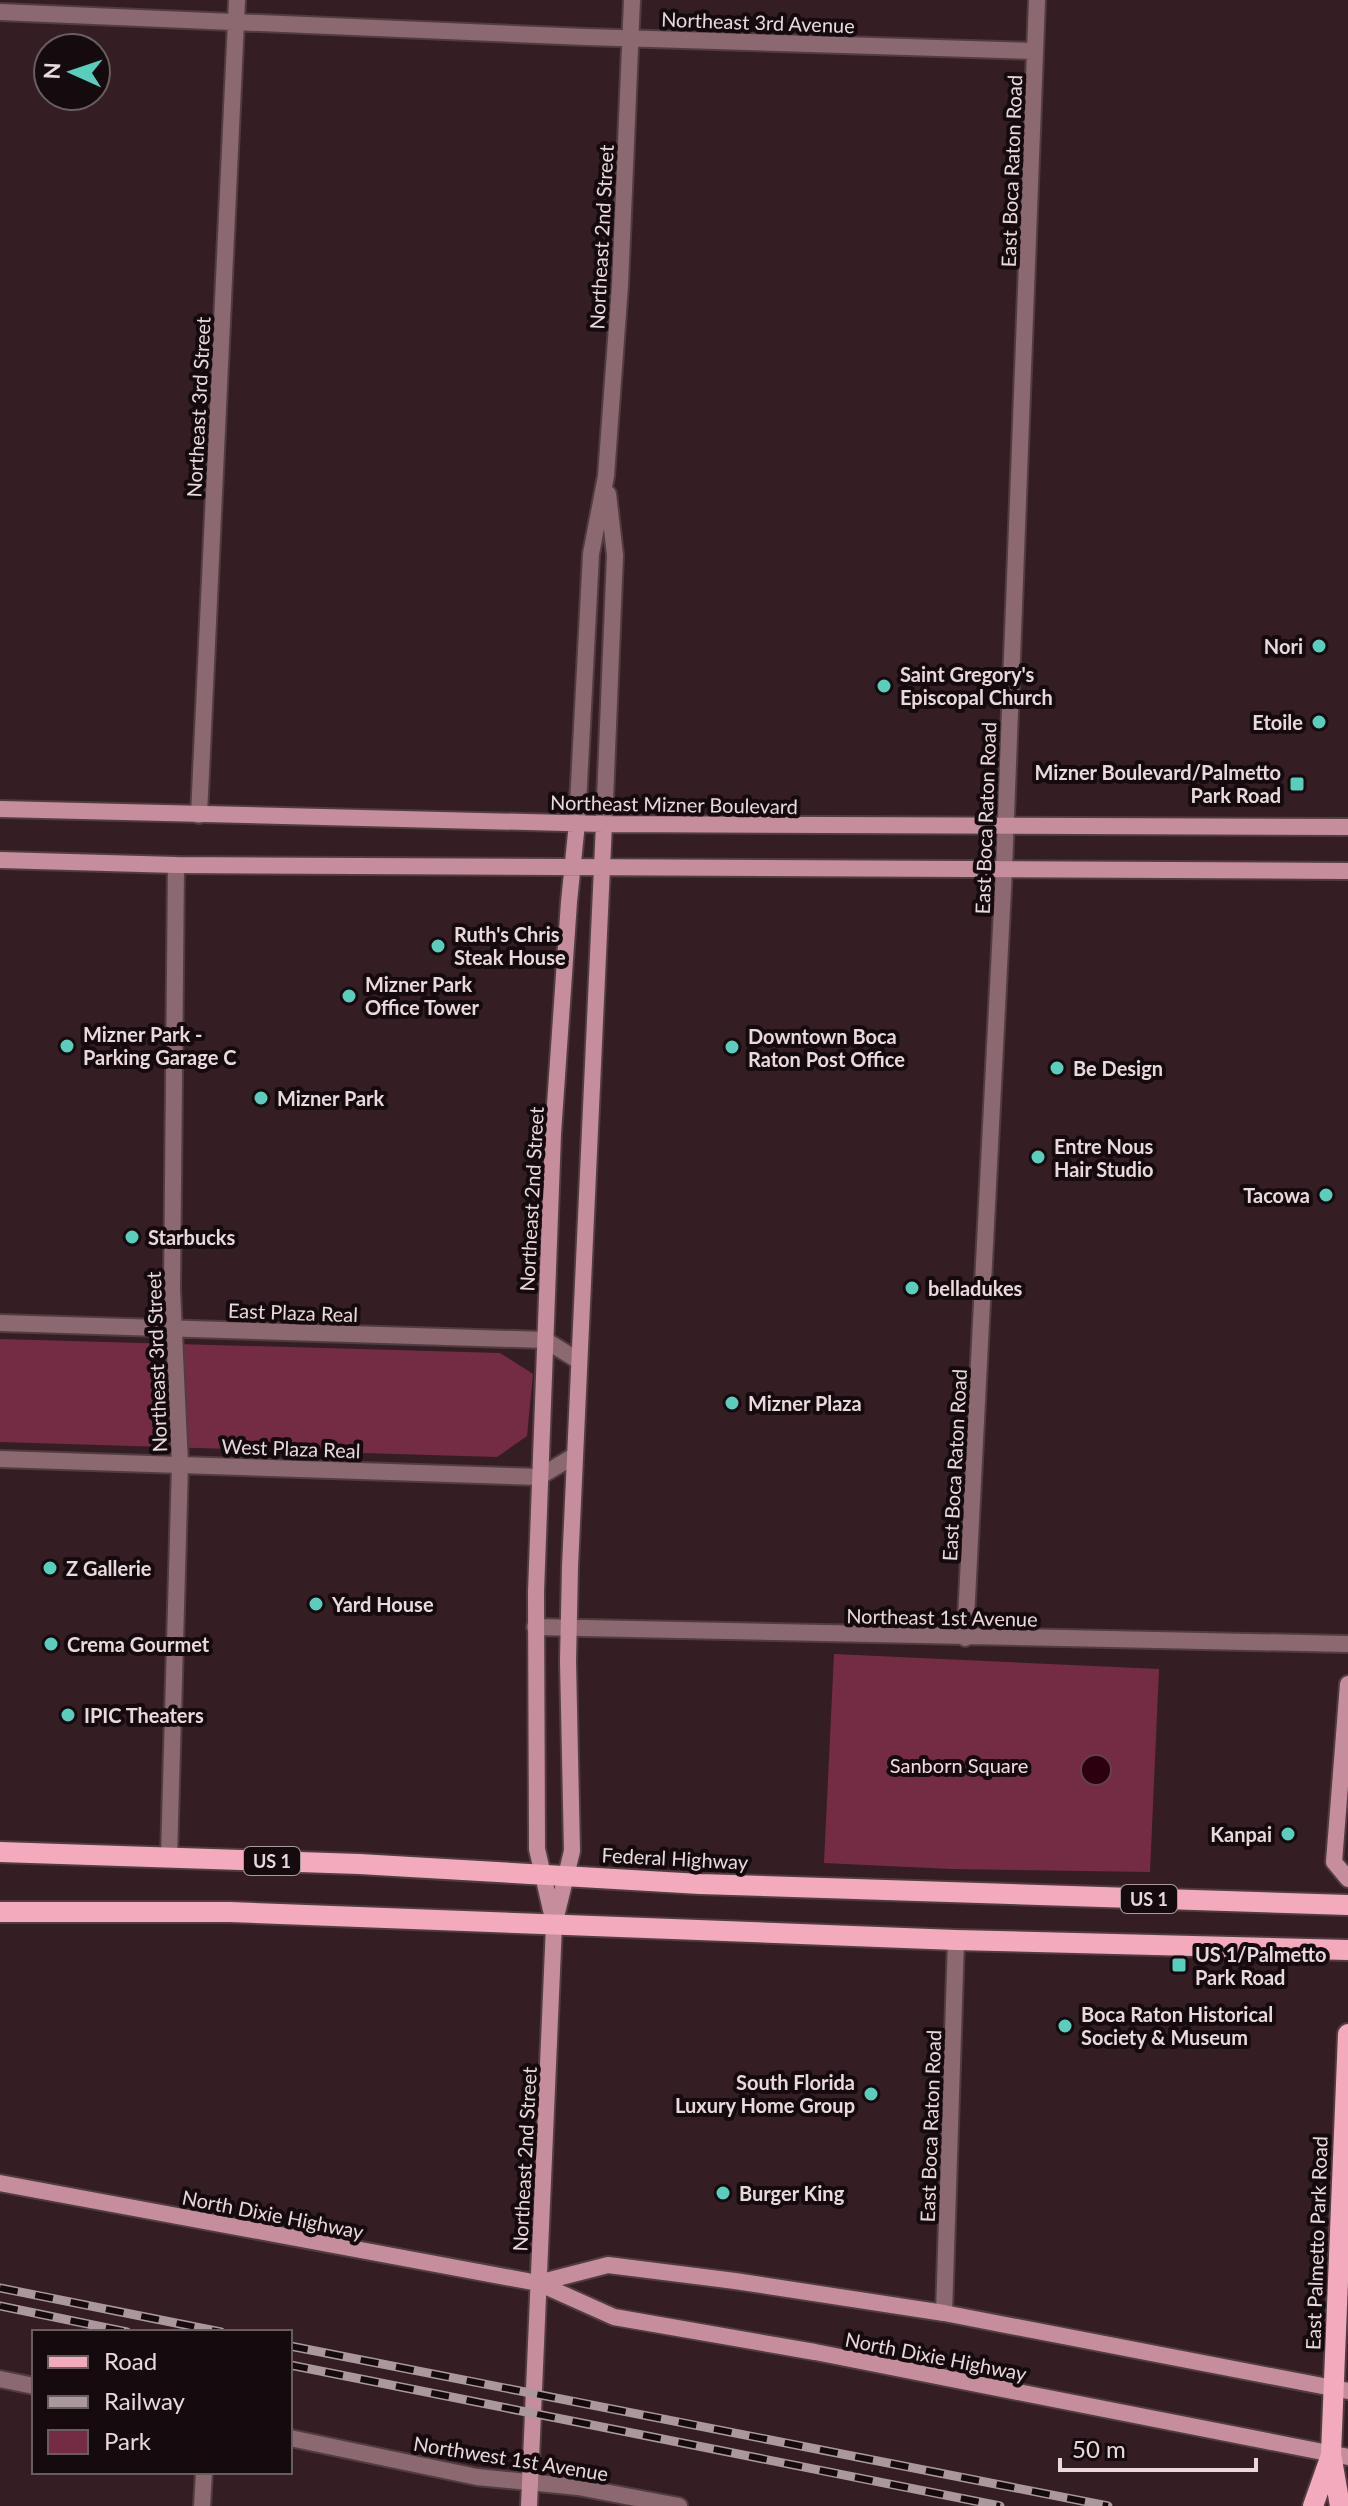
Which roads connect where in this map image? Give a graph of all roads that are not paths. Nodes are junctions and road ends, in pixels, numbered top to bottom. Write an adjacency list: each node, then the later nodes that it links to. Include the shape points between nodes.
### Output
1 (237, 0): 5 (street, Northeast 3rd Street)
2 (632, 0): 6 (street, Northeast 2nd Street)
3 (1037, 0): 7 (street, East Boca Raton Road)
4 (0, 12): 5 (street, Northeast 3rd Avenue)
5 (236, 21): 6 (street, Northeast 3rd Avenue); 12 (street, Northeast 3rd Street)
6 (630, 38): 7 (street, Northeast 3rd Avenue); 8 (street, Northeast 2nd Street)
7 (1035, 51): 15 (street, East Boca Raton Road)
8 (606, 476): 9 (street, Northeast 2nd Street, via 591,554); 10 (street, Northeast 2nd Street, via 615,555)
9 (588, 622): 10 (street); 13 (street, Northeast 2nd Street)
10 (612, 624): 14 (street, Northeast 2nd Street)
11 (0, 809): 12 (main road, Northeast Mizner Boulevard)
12 (199, 815): 13 (main road, Northeast Mizner Boulevard)
13 (577, 823): 14 (main road, Northeast Mizner Boulevard); 19 (main road, Northeast 2nd Street)
14 (604, 824): 15 (main road, Northeast Mizner Boulevard); 20 (main road, Northeast 2nd Street)
15 (1006, 826): 16 (main road, Northeast Mizner Boulevard); 21 (street, East Boca Raton Road)
16 (1348, 827)
17 (0, 860): 18 (main road)
18 (176, 865): 19 (main road); 24 (street, Northeast 3rd Street)
19 (572, 866): 20 (main road); 25 (main road, Northeast 2nd Street)
20 (601, 867): 21 (main road); 26 (main road, Northeast 2nd Street)
21 (1004, 869): 22 (main road); 33 (street, East Boca Raton Road)
22 (1348, 871)
23 (0, 1323): 24 (street, East Plaza Real)
24 (175, 1328): 25 (street, East Plaza Real); 29 (street, Northeast 3rd Street)
25 (545, 1340): 26 (street, East Plaza Real); 30 (main road, Northeast 2nd Street)
26 (579, 1361): 27 (main road, Northeast 2nd Street)
27 (574, 1456): 30 (street); 32 (main road, Northeast 2nd Street)
28 (0, 1459): 29 (street, West Plaza Real)
29 (180, 1464): 30 (street, West Plaza Real); 37 (street, Northeast 3rd Street)
30 (539, 1477): 31 (main road, Northeast 2nd Street)
31 (535, 1627): 32 (street, Northeast 1st Avenue); 38 (main road, Northeast 2nd Street, via 537,1849)
32 (568, 1628): 33 (street, Northeast 1st Avenue); 39 (main road, Northeast 2nd Street, via 572,1851)
33 (965, 1638): 34 (street, Northeast 1st Avenue)
34 (1348, 1644)
35 (1348, 1684): 40 (main road, via 1334,1862)
36 (0, 1852): 37 (main road, Federal Highway / US 1)
37 (169, 1857): 38 (main road, Federal Highway / US 1)
38 (543, 1875): 39 (main road, Federal Highway / US 1); 43 (main road, Northeast 2nd Street)
39 (566, 1877): 41 (main road, Federal Highway / US 1); 43 (main road, Northeast 2nd Street)
40 (1348, 1879)
41 (1348, 1905)
42 (0, 1912): 43 (main road, via 230,1912)
43 (554, 1925): 44 (main road); 48 (main road, Northeast 2nd Street)
44 (956, 1940): 45 (main road); 49 (street, East Boca Raton Road)
45 (1348, 1950)
46 (1348, 2034): 52 (main road, East Palmetto Park Road)
47 (0, 2183): 48 (main road, North Dixie Highway)
48 (538, 2283): 49 (main road, North Dixie Highway, via 608,2265); 54 (main road, North Dixie Highway, via 614,2317); 56 (main road, Northeast 2nd Street)
49 (944, 2313): 52 (main road, North Dixie Highway)
50 (0, 2379): 51 (street)
51 (32, 2386)
52 (1341, 2389): 54 (main road, East Palmetto Park Road)
53 (292, 2438): 56 (street, Northwest 1st Avenue)
54 (1340, 2456): 60 (main road); 61 (main road)
55 (204, 2474): 57 (street)
56 (530, 2483): 58 (main road, Northeast 2nd Street); 59 (street, Northwest 1st Avenue)
57 (202, 2506)
58 (529, 2506)
59 (679, 2506)
60 (1313, 2506)
61 (1340, 2506)

